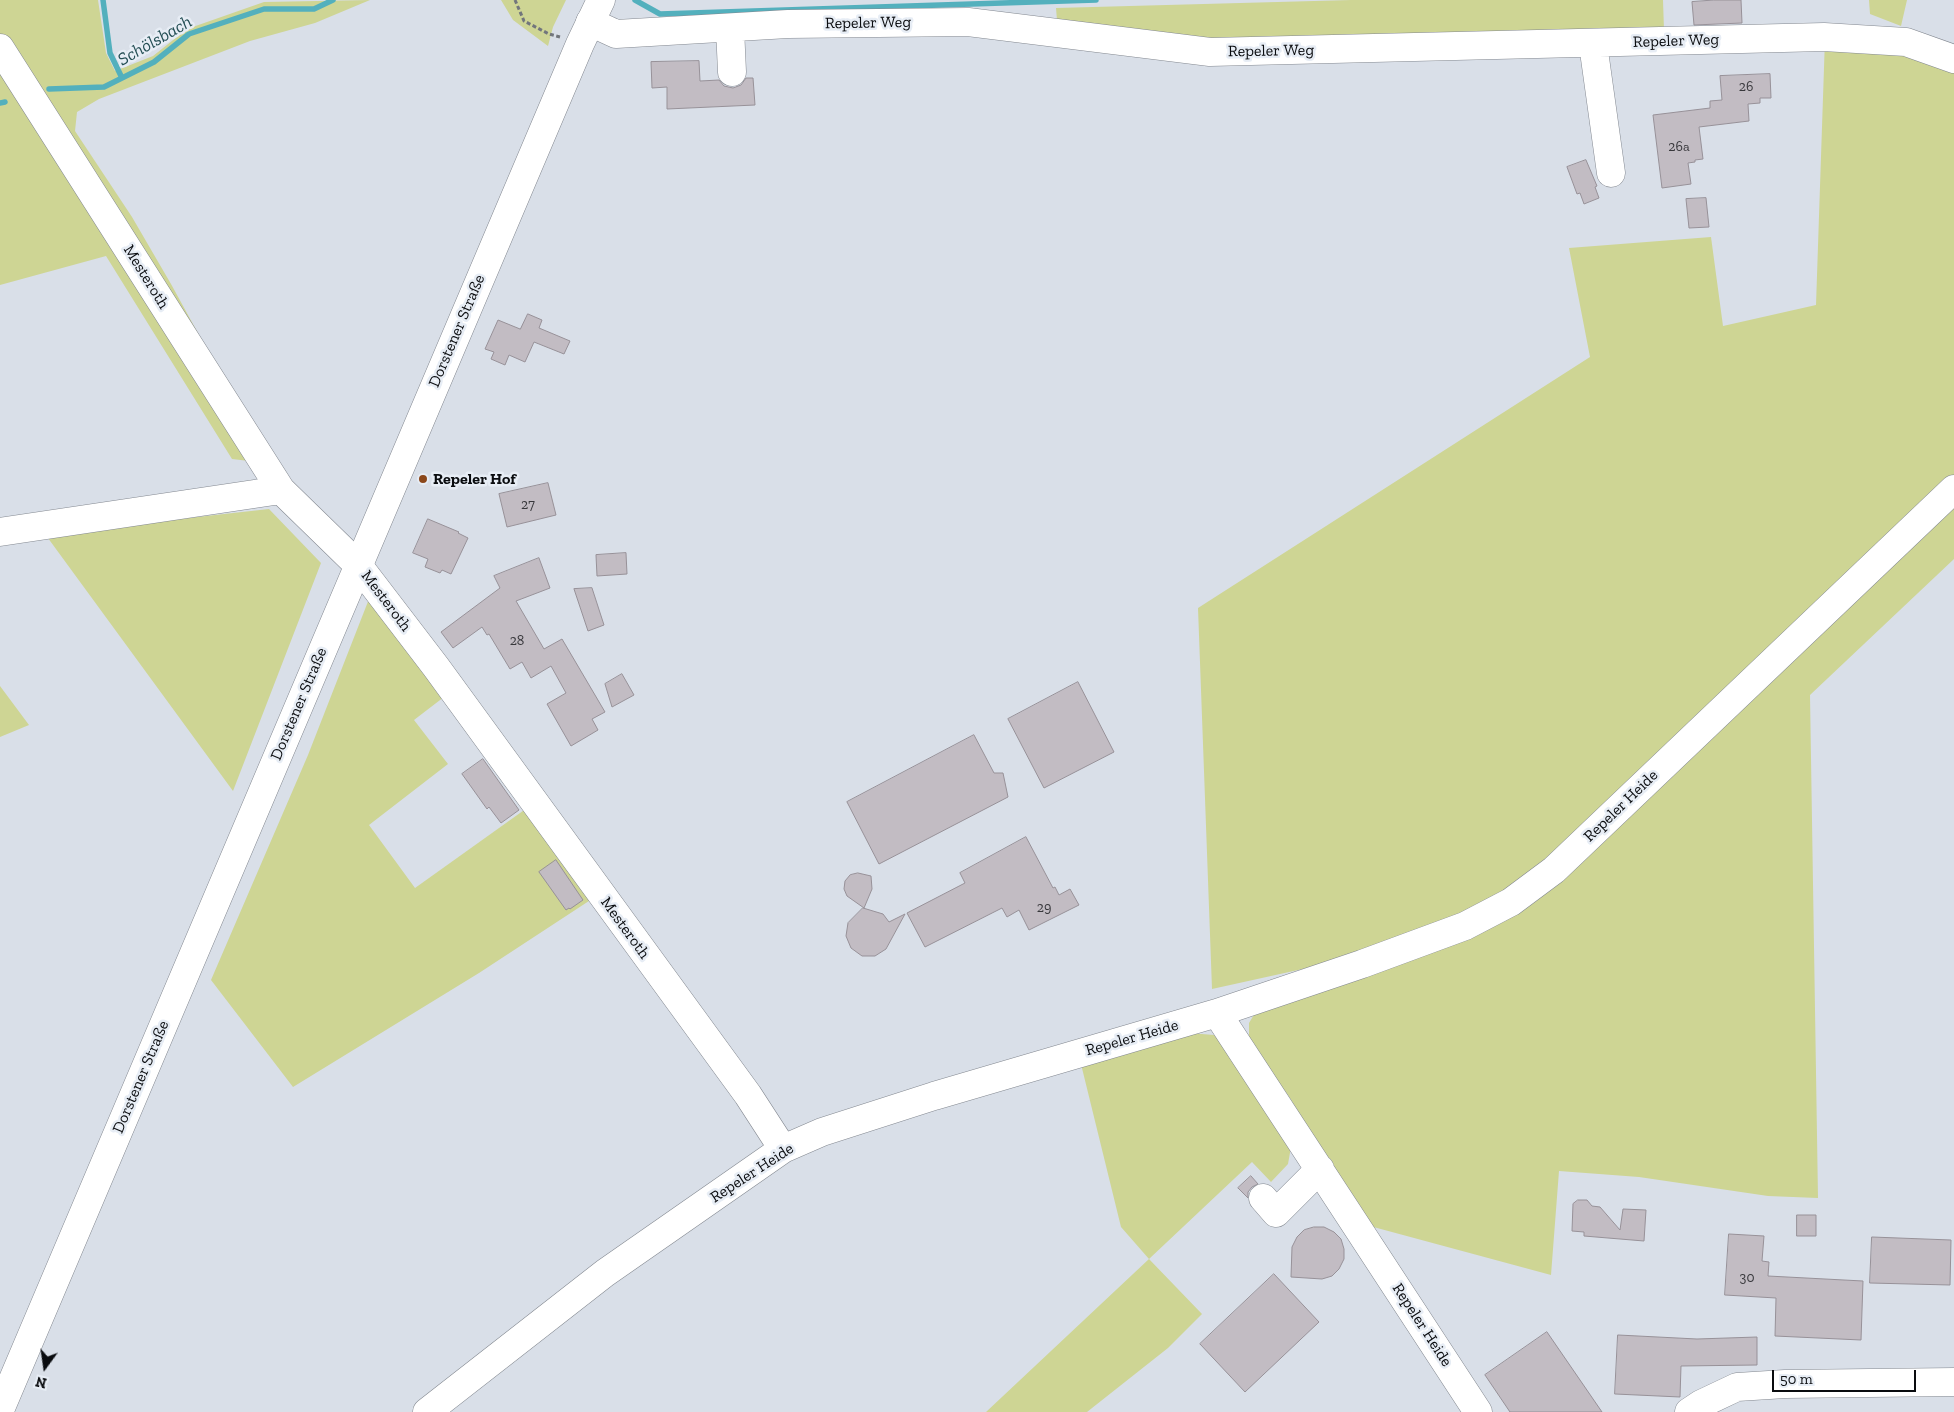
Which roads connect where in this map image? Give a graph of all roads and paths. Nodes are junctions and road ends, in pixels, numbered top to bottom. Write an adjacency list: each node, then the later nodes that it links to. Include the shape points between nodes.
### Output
1 (515, 0): 2 (path, via 524,21 549,34)
2 (590, 22): 3 (street, Repeler Weg, via 616,34); 12 (street, Dorstener Straße)
3 (730, 28): 4 (street, Repeler Weg, via 788,24 968,22 1210,52); 7 (street)
4 (1593, 44): 6 (street, Repeler Weg, via 1824,37 1906,42); 8 (street)
5 (0, 48): 9 (street, Mesteroth)
6 (1954, 59)
7 (732, 72)
8 (1611, 172)
9 (281, 490): 11 (street); 12 (street, Mesteroth)
10 (1954, 490): 13 (street, Repeler Heide, via 1554,870 1511,902 1465,926)
11 (0, 532)
12 (358, 565): 14 (street, Mesteroth, via 748,1095); 18 (street, Dorstener Straße)
13 (1217, 1012): 14 (street, Repeler Heide, via 934,1096 822,1132); 15 (street, Repeler Heide)
14 (783, 1149): 19 (street, Repeler Heide, via 605,1274)
15 (1320, 1169): 16 (street, via 1276,1213); 20 (street, Repeler Heide)
16 (1263, 1198)
17 (1954, 1382): 21 (street, via 1736,1387)
18 (0, 1410)
19 (427, 1412)
20 (1478, 1412)
21 (1689, 1412)

